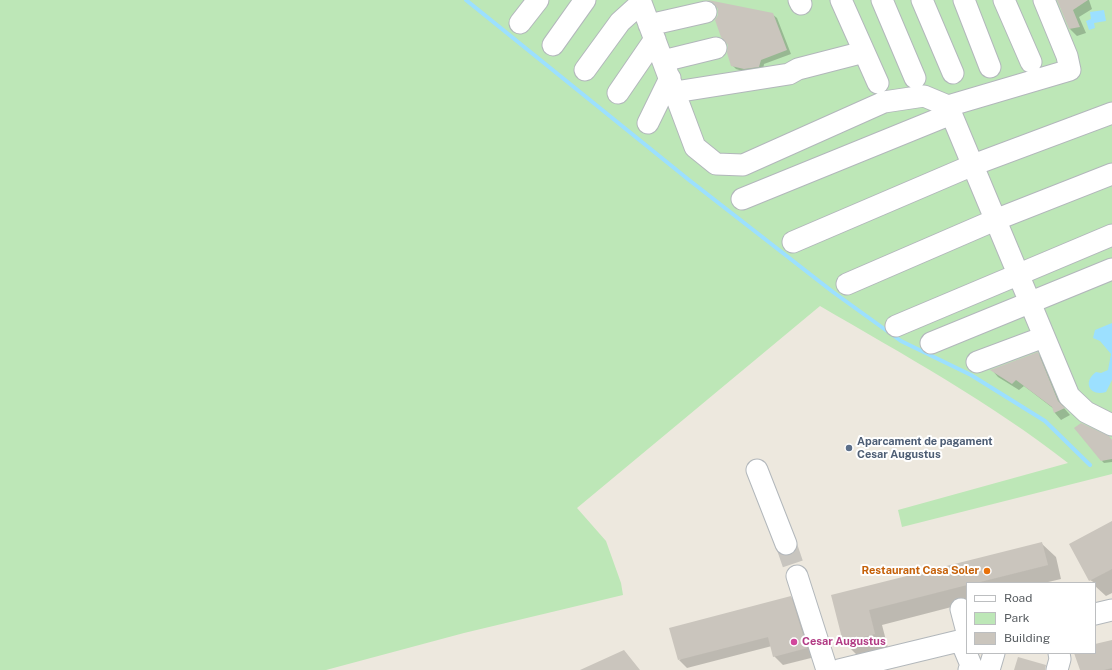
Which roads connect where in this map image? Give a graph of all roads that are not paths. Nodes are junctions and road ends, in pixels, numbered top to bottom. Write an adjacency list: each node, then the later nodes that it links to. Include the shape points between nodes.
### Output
1 (538, 0): 11 (street)
2 (585, 0): 13 (street)
3 (841, 0): 15 (street)
4 (882, 0): 21 (street)
5 (922, 0): 19 (street)
6 (964, 0): 17 (street)
7 (1004, 0): 16 (street)
8 (1044, 0): 24 (street, via 1067,56 1070,70)
9 (641, 1): 12 (street); 18 (street, via 620,22)
10 (706, 12): 12 (street)
11 (520, 23)
12 (652, 32): 20 (street); 23 (street)
13 (553, 45)
14 (716, 48): 20 (street)
15 (864, 52): 20 (street, via 798,69 789,74); 22 (street)
16 (1031, 62)
17 (990, 67)
18 (585, 70)
19 (953, 73)
20 (669, 77): 24 (street, via 695,147 716,164 743,165 884,102 924,96); 26 (street)
21 (915, 78)
22 (878, 83)
23 (618, 92)
24 (950, 110): 27 (street); 29 (street)
25 (1112, 113): 27 (street)
26 (648, 123)
27 (972, 165): 30 (street); 32 (street)
28 (1112, 174): 30 (street)
29 (742, 199)
30 (995, 220): 34 (street); 35 (street)
31 (1112, 235): 34 (street)
32 (793, 242)
33 (1112, 269): 36 (street)
34 (1018, 274): 36 (street); 37 (street)
35 (847, 284)
36 (1030, 302): 38 (street); 39 (street)
37 (896, 326)
38 (1044, 337): 40 (street); 41 (street, via 1069,396 1086,412)
39 (931, 343)
40 (977, 362)
41 (1103, 414): 42 (street)
42 (1112, 425)
43 (757, 470): 44 (street)
44 (786, 544)
45 (797, 576): 55 (street)
46 (1112, 599): 47 (street)
47 (1096, 603)
48 (961, 609): 51 (street)
49 (1112, 610): 50 (street)
50 (1096, 614)
51 (965, 637): 56 (street)
52 (969, 654): 57 (street, via 971,665)
53 (994, 654): 58 (street)
54 (1059, 654): 59 (street)
55 (827, 670)
56 (839, 670)
57 (969, 670)
58 (988, 670)
59 (1057, 670)

